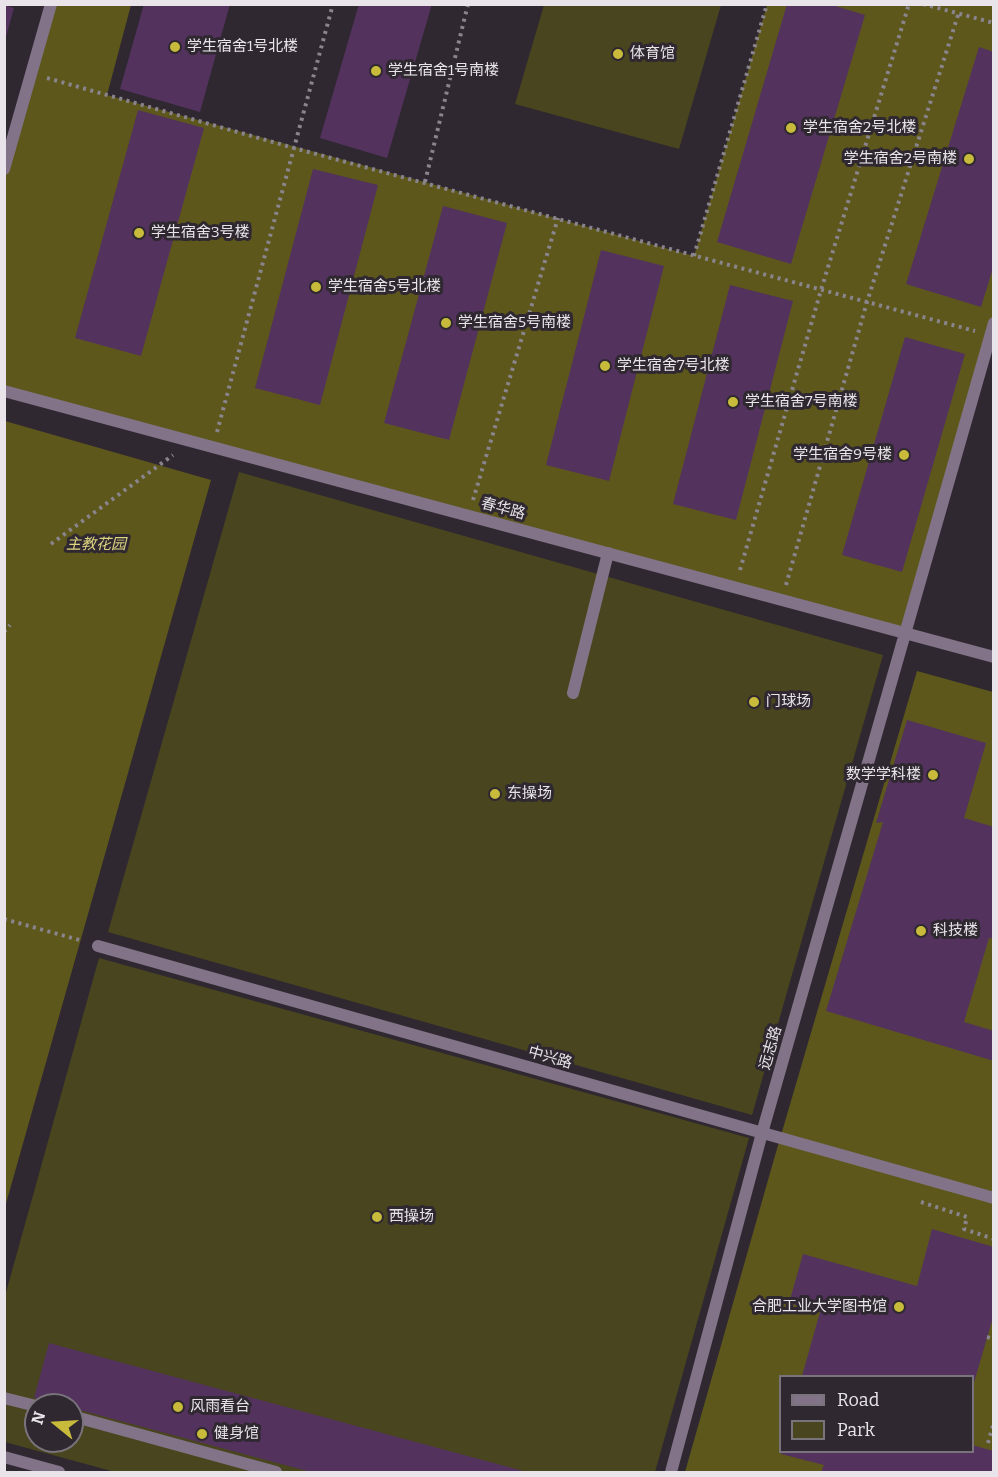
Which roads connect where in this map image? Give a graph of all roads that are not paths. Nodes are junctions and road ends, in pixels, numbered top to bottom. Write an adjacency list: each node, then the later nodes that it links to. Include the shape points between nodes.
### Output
1 (51, 4): 2 (street)
2 (4, 169)
3 (992, 329): 6 (street, 远志路)
4 (4, 391): 5 (street, 春华路)
5 (608, 553): 6 (street, 春华路); 8 (street)
6 (904, 633): 7 (street, 春华路); 10 (street, 远志路)
7 (993, 657)
8 (573, 693)
9 (98, 946): 10 (street, 中兴路)
10 (762, 1133): 11 (street, 中兴路); 18 (street, 远志路)
11 (993, 1198)
12 (4, 1398): 13 (street)
13 (24, 1403)
14 (84, 1419): 17 (street)
15 (4, 1457): 16 (street)
16 (59, 1473)
17 (276, 1473)
18 (671, 1473)

